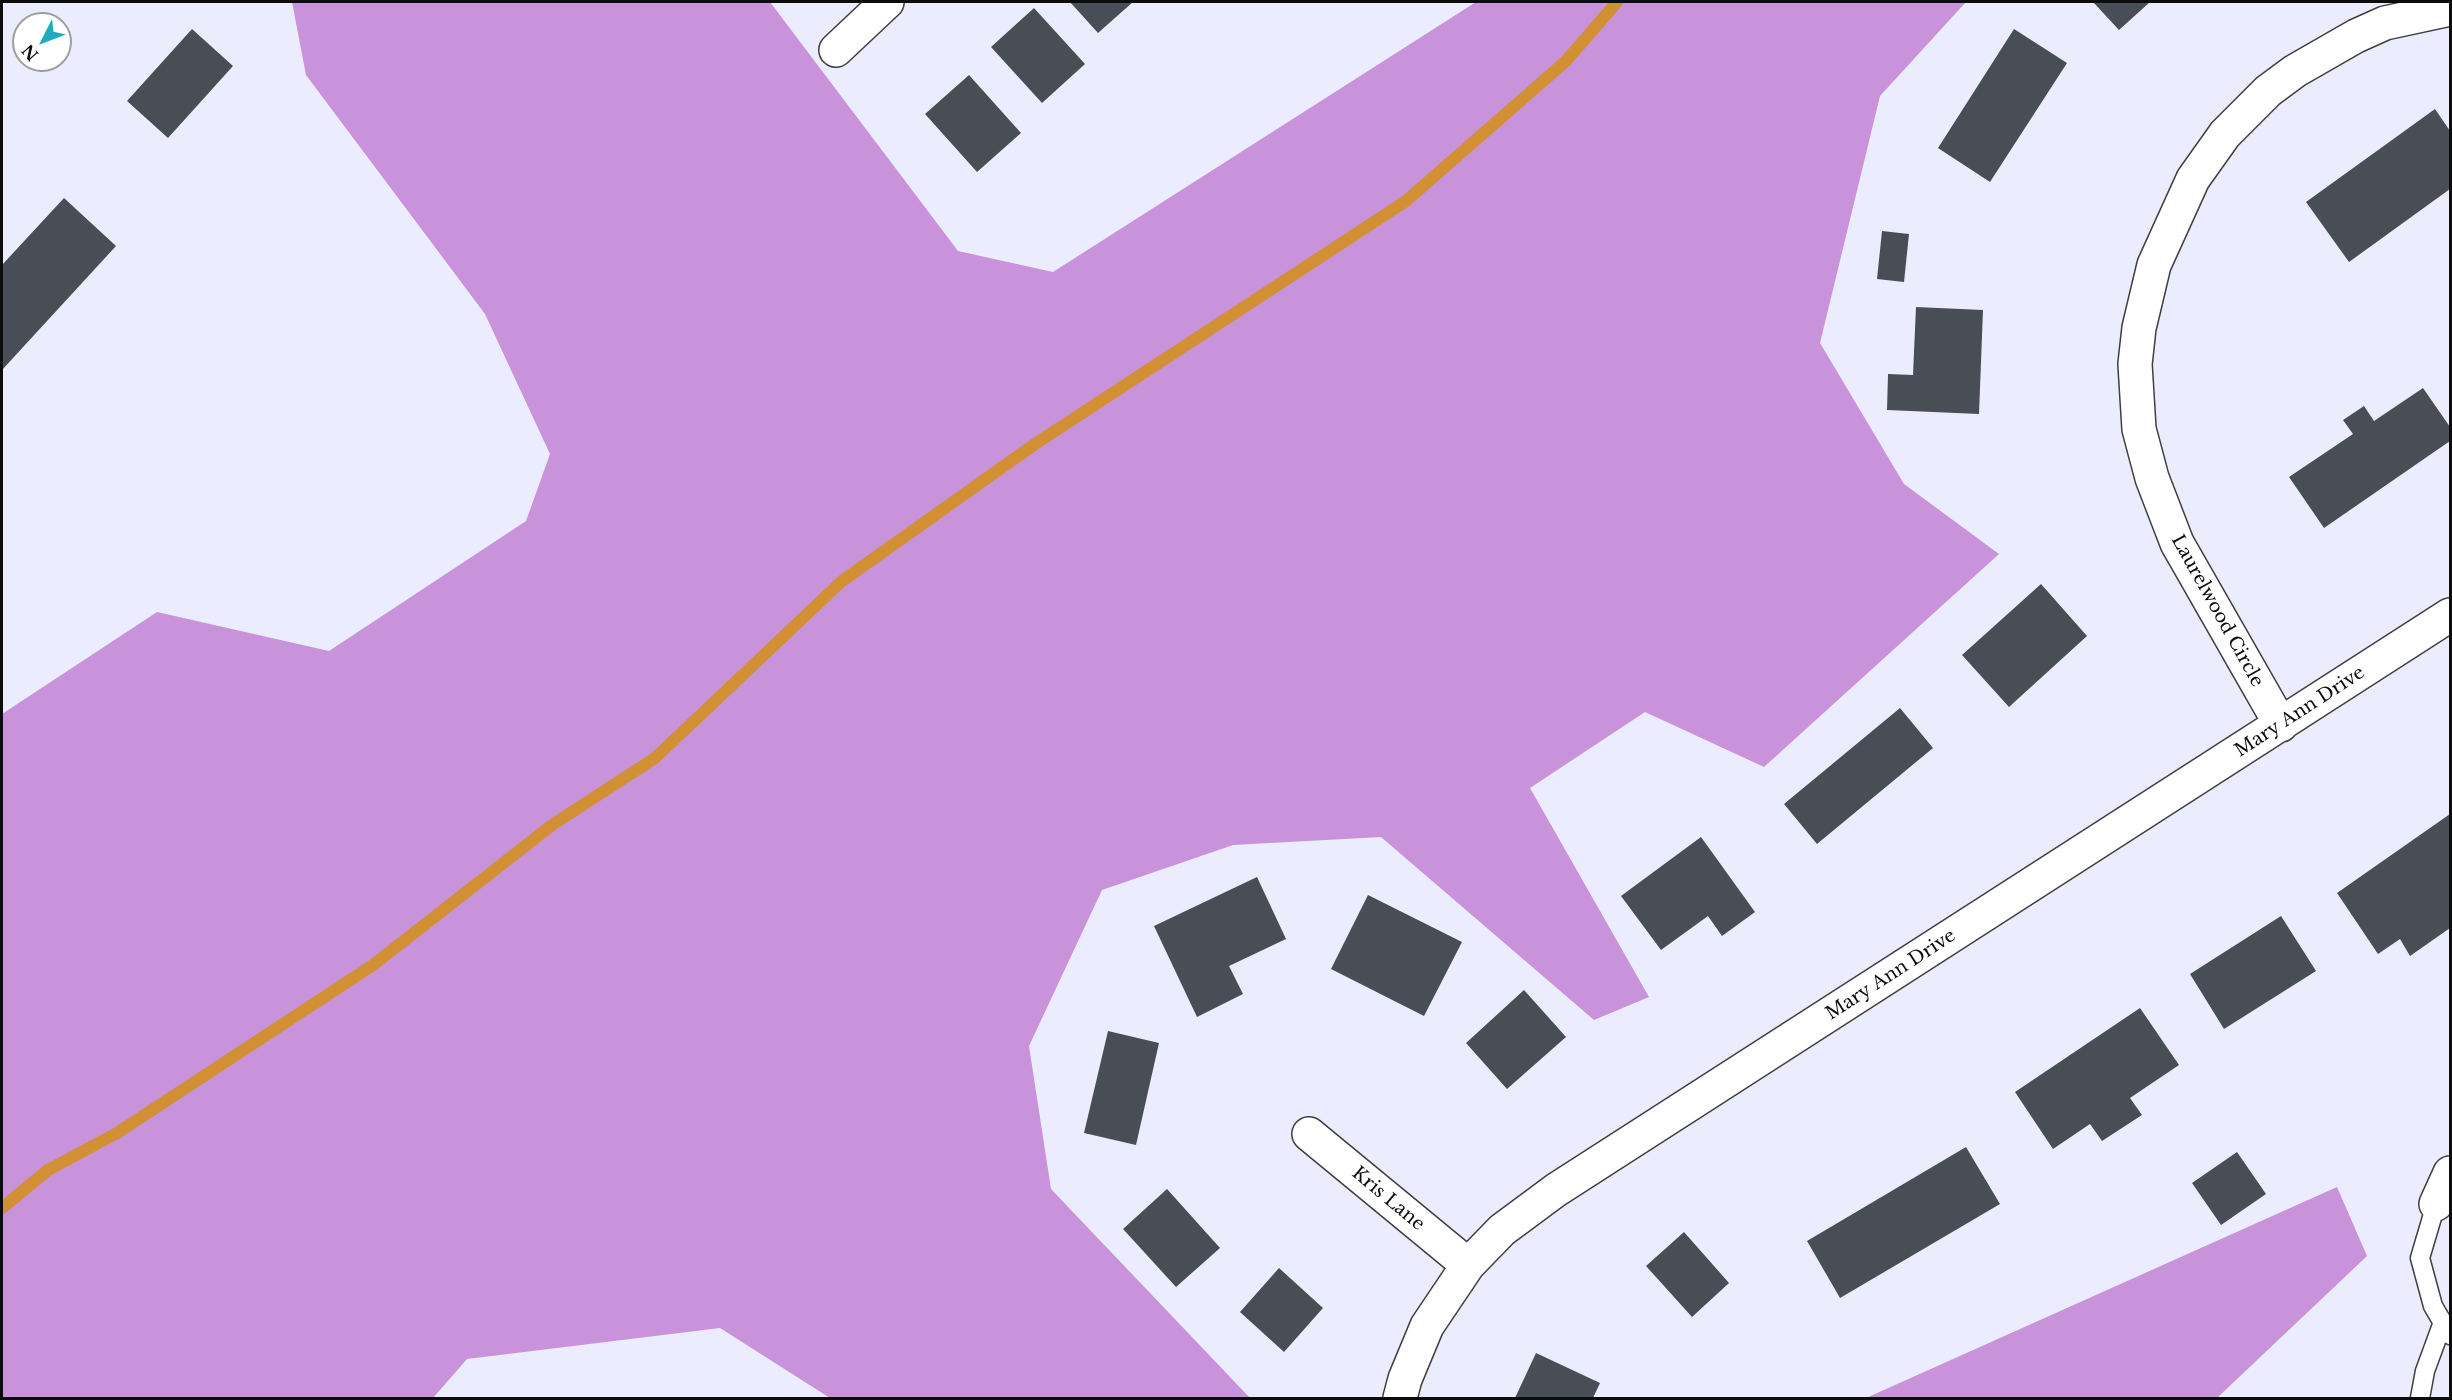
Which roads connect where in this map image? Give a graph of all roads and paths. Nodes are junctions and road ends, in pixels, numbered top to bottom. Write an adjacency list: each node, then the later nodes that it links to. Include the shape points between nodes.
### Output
1 (887, 2): 3 (street)
2 (2451, 9): 5 (street, Laurelwood Circle, via 2385,23 2295,71 2268,91 2225,134 2193,179 2154,265 2134,364 2139,429 2152,478 2177,543)
3 (836, 50)
4 (2451, 615): 5 (street, Mary Ann Drive)
5 (2280, 725): 9 (street, Mary Ann Drive, via 1556,1190 1502,1230)
6 (1309, 1134): 9 (street, Kris Lane)
7 (2451, 1173): 8 (street)
8 (2436, 1204): 10 (lane, via 2420,1258 2433,1306)
9 (1468, 1265): 11 (street, Mary Ann Drive, via 1427,1326)
10 (2447, 1329): 12 (lane, via 2425,1371)
11 (1400, 1398)
12 (2420, 1398)

